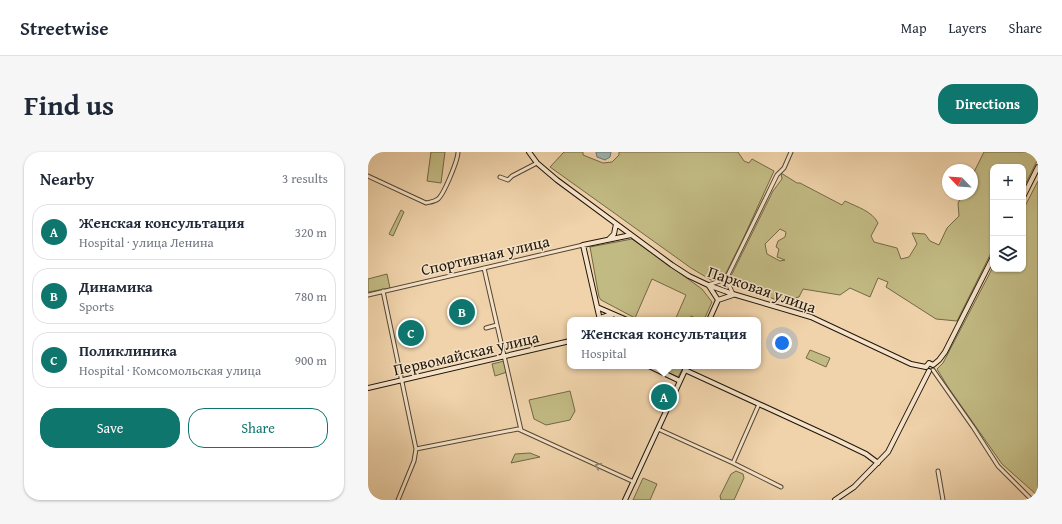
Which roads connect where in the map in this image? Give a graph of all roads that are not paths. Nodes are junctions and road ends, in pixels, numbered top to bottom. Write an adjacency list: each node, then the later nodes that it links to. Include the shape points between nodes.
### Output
1 (458, 152): 6 (street, via 458,158 439,198 426,203)
2 (529, 152): 4 (street, Парковая улица)
3 (791, 152): 15 (street)
4 (537, 163): 7 (street, via 508,180); 9 (street, Парковая улица)
5 (1038, 167): 8 (street)
6 (368, 176)
7 (500, 177)
8 (1026, 191)
9 (616, 224): 10 (street, Парковая улица); 11 (street, via 614,234)
10 (631, 235): 11 (street, Спортивная улица); 16 (street, Парковая улица, via 689,276)
11 (608, 239): 12 (street, Спортивная улица)
12 (583, 245): 14 (street, Спортивная улица); 21 (street)
13 (990, 263): 32 (street, via 945,352)
14 (484, 268): 17 (street, Спортивная улица); 28 (street)
15 (726, 279): 16 (street); 18 (street)
16 (708, 285): 18 (street, Парковая улица); 20 (street)
17 (383, 291): 19 (street, Спортивная улица); 37 (street)
18 (733, 294): 20 (street); 36 (street, Парковая улица, via 811,317 910,364)
19 (368, 295)
20 (718, 300): 27 (street)
21 (597, 307): 22 (street); 23 (street)
22 (612, 314): 24 (street); 25 (street); 26 (street)
23 (600, 317)
24 (605, 317)
25 (611, 317)
26 (620, 317)
27 (710, 317)
28 (497, 325): 29 (street); 31 (street)
29 (486, 328)
30 (567, 342): 31 (street, Первомайская улица)
31 (504, 356): 37 (street, Первомайская улица); 42 (street)
32 (933, 365): 36 (street, via 934,367); 36 (street, via 929,363)
33 (655, 369): 38 (street)
34 (686, 369): 38 (street)
35 (688, 369): 40 (street)
36 (929, 369): 45 (street, via 888,452); 53 (street, via 998,466)
37 (401, 380): 39 (street, Первомайская улица); 43 (street)
38 (680, 381): 41 (street)
39 (368, 388)
40 (759, 404): 44 (street); 45 (street, via 860,451)
41 (658, 429): 44 (street); 47 (street)
42 (521, 430): 43 (street); 47 (street, one-way to 42)
43 (416, 449): 49 (street, via 414,461)
44 (733, 463): 48 (street)
45 (878, 463): 51 (street, via 854,487)
46 (938, 471): 52 (street)
47 (634, 482): 50 (street)
48 (781, 487)
49 (398, 500)
50 (625, 500)
51 (835, 500)
52 (943, 500)
53 (1032, 500)

